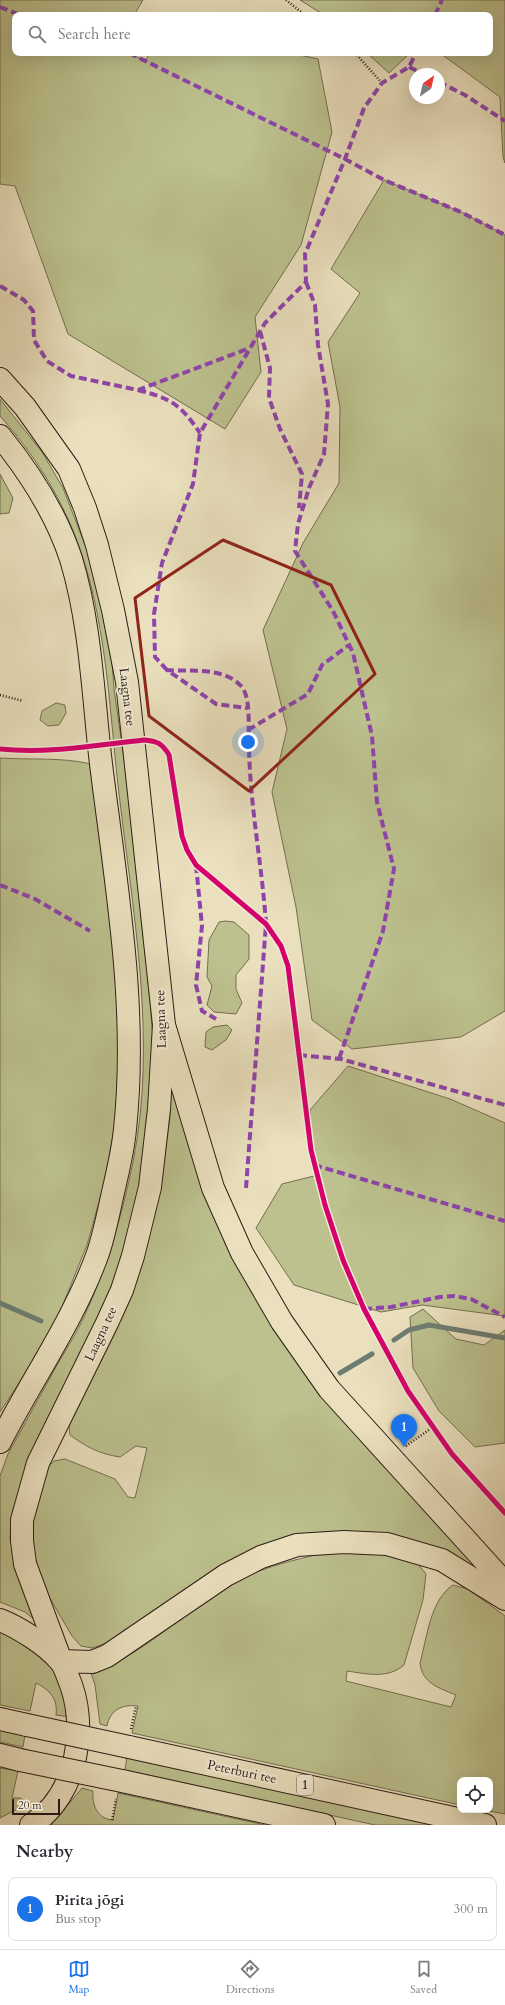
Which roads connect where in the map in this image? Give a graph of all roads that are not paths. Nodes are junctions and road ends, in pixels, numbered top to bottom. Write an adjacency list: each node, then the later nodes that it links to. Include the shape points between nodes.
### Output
1 (0, 379): 3 (main road, Laagna tee, via 25,407 69,469 97,545 113,610 126,682)
2 (0, 436): 4 (main road, via 48,503 71,559 85,618 126,973 130,1036 125,1132 98,1253 54,1348)
3 (164, 1025): 5 (main road, via 213,1188 242,1253 282,1322 329,1389); 8 (main road, Laagna tee, via 159,1109 150,1187 133,1256 122,1290 107,1323 38,1463 22,1520 24,1564)
4 (0, 1442)
5 (505, 1583)
6 (505, 1599): 8 (main road, via 442,1560 387,1544 344,1542 297,1545 261,1557 226,1575 107,1656 84,1662)
7 (0, 1620): 8 (main road, via 16,1626)
8 (61, 1661): 11 (main road, Laagna tee, via 75,1693 79,1728 75,1762 61,1794)
9 (0, 1719): 13 (main road, Peterburi tee / 1, bridge, via 130,1740)
10 (10, 1757): 12 (main road, bridge, via 120,1787)
11 (31, 1825)
12 (324, 1825)
13 (485, 1825)

